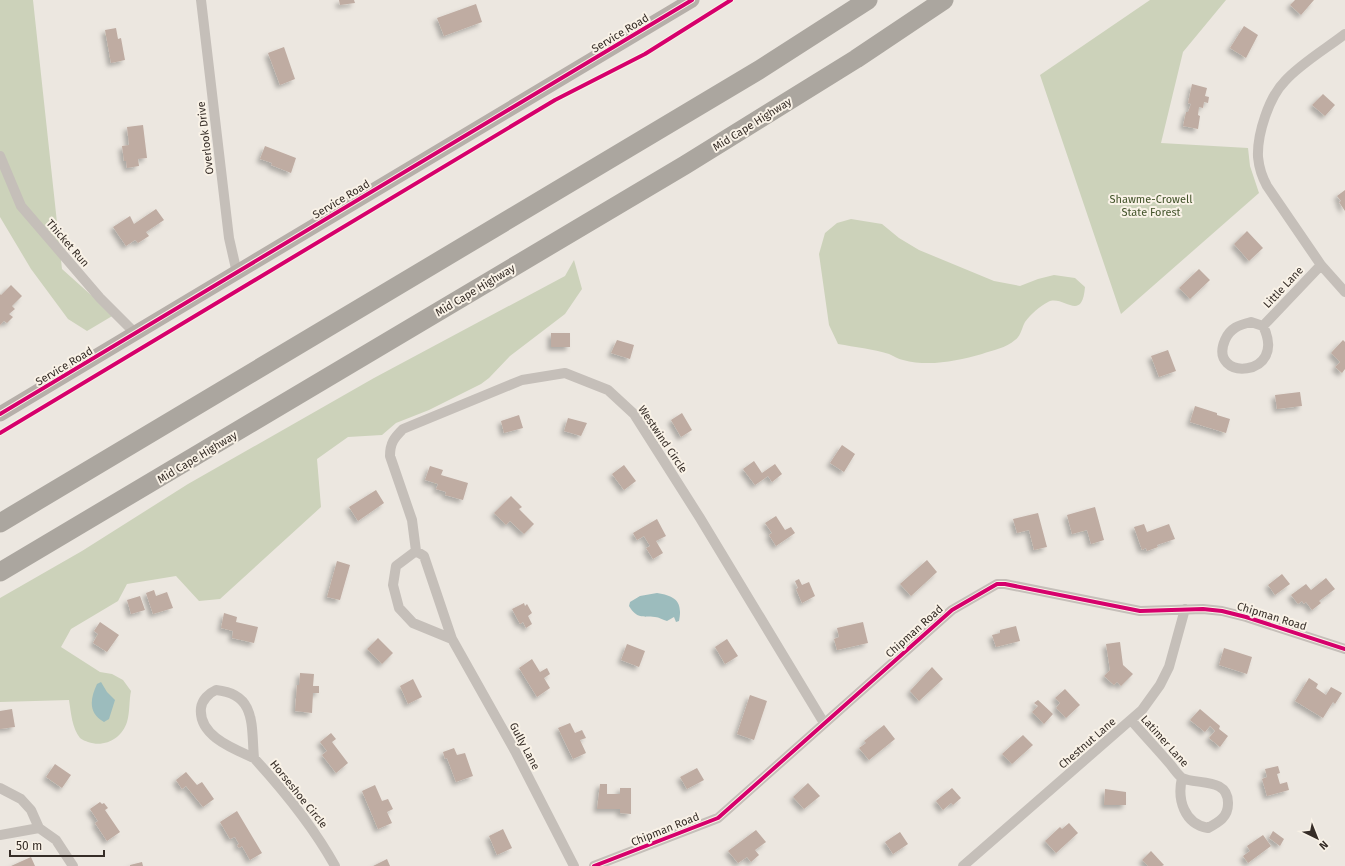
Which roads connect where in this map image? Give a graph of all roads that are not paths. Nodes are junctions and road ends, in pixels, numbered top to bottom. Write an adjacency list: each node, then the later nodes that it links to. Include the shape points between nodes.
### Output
1 (201, 0): 8 (street, Overlook Drive, via 229,238)
2 (691, 0): 8 (street, Service Road)
3 (868, 0): 13 (highway, via 759,70)
4 (944, 0): 15 (highway, Mid Cape Highway, via 856,59 685,165)
5 (1345, 34): 7 (street, via 1277,90 1262,126 1258,156 1261,174 1267,186)
6 (0, 156): 11 (street, Thicket Run, via 20,206 100,298)
7 (1321, 265): 9 (street); 10 (street, Little Lane)
8 (237, 273): 11 (street, Service Road)
9 (1345, 292)
10 (1263, 326): 10 (street, via 1269,345 1265,357 1248,369 1236,369 1229,365 1222,350 1230,331 1241,324 1251,322)
11 (136, 334): 12 (street, Service Road)
12 (0, 414)
13 (0, 523)
14 (416, 551): 17 (street, Gully Lane, via 424,556); 17 (street, via 396,566 393,585 399,608 413,623); 20 (street, Westwind Circle, via 412,520 390,456 390,446 394,437 403,430 522,380 565,373 608,390 634,414)
15 (0, 572)
16 (1185, 609): 18 (street, Chipman Road, via 1203,609 1246,617); 19 (street, Chestnut Lane, via 1169,667 1154,694); 20 (street, Chipman Road, via 1140,611 997,584 952,610)
17 (452, 639): 28 (street, Gully Lane, via 515,751)
18 (1345, 649)
19 (1131, 720): 22 (street, Latimer Lane); 30 (street, Chestnut Lane)
20 (824, 723): 29 (street, Chipman Road, via 718,818)
21 (254, 758): 21 (street, Horseshoe Circle, via 221,743 206,726 202,720 202,706 210,693 216,690 228,691 243,699 249,713); 27 (street, Horseshoe Circle, via 301,812)
22 (1182, 778): 22 (street, Latimer Lane, via 1209,782 1220,788 1228,802 1228,811 1224,818 1208,828 1192,822 1181,802 1179,789)
23 (0, 788): 24 (street, via 20,798 31,810)
24 (39, 828): 25 (street); 26 (street, via 56,840)
25 (0, 835)
26 (73, 866)
27 (335, 866)
28 (574, 866)
29 (594, 866)
30 (963, 866)

